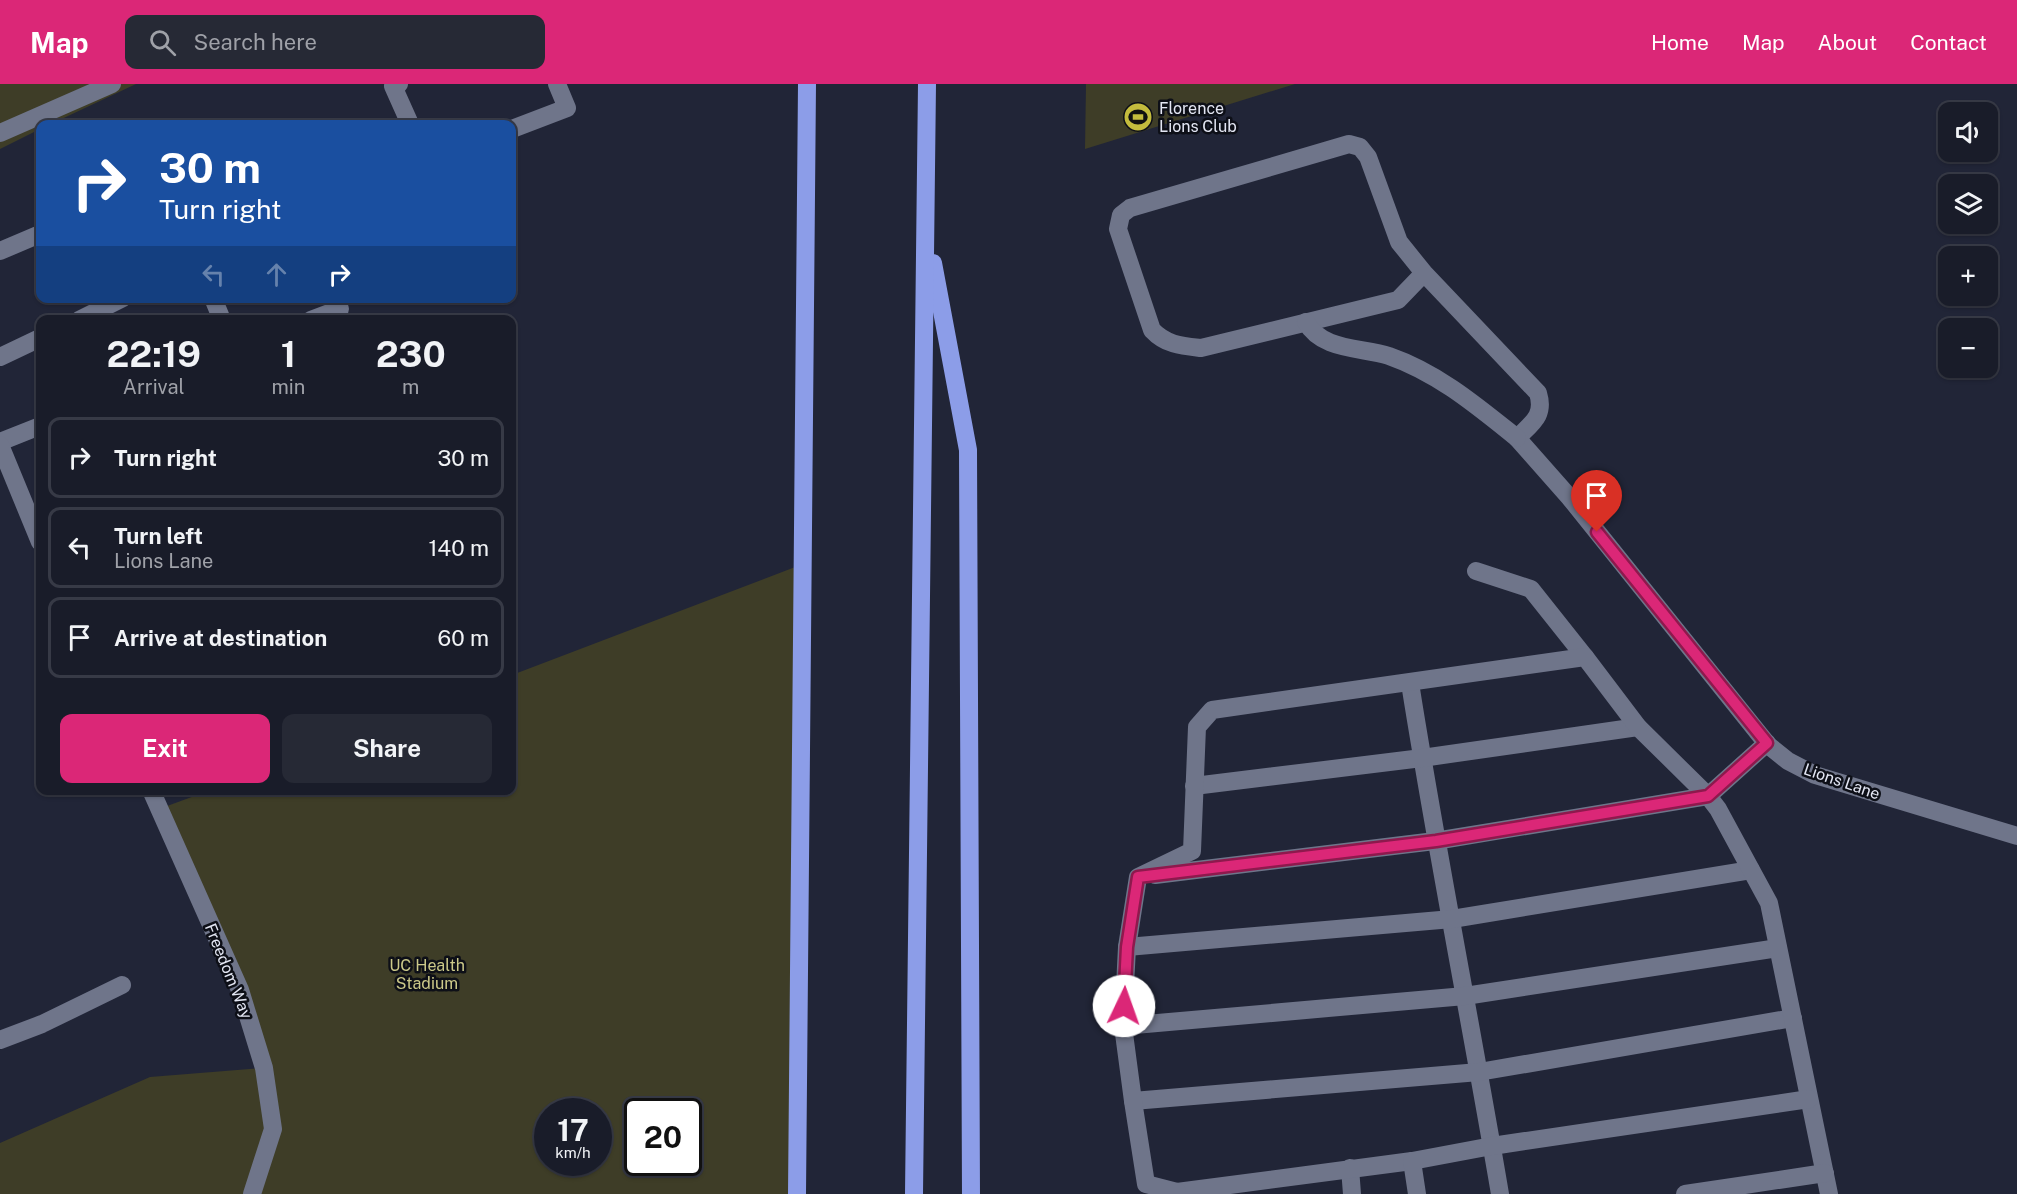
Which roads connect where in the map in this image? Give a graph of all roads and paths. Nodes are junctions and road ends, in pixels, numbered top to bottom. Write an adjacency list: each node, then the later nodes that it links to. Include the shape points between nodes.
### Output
1 (112, 84): 8 (street)
2 (399, 84): 6 (street, via 393,86)
3 (557, 84): 7 (street, via 567,108)
4 (807, 84): 54 (highway)
5 (927, 84): 9 (highway)
6 (408, 120)
7 (516, 127)
8 (0, 133)
9 (925, 224): 55 (highway); 56 (highway, via 968,450)
10 (36, 236): 11 (street)
11 (0, 251)
12 (1424, 273): 17 (street, via 1398,300); 17 (street, via 1399,242 1368,157 1360,147 1349,144 1130,208 1121,215 1118,229 1152,330 1160,338 1174,345 1201,348); 21 (street, via 1538,393 1542,406 1538,417)
13 (113, 303): 15 (street)
14 (340, 309): 16 (street)
15 (89, 315)
16 (324, 315)
17 (1306, 322): 21 (street, Lions Lane, via 1311,332 1325,341 1386,355 1421,369 1469,399)
18 (36, 340): 19 (street)
19 (0, 357)
20 (36, 428): 22 (street)
21 (1517, 438): 28 (street, Lions Lane)
22 (0, 444): 23 (street)
23 (35, 517)
24 (1476, 571): 25 (street, via 1531,590)
25 (1584, 657): 26 (street); 27 (street)
26 (1410, 683): 29 (street); 30 (street, via 1212,710 1197,727)
27 (1638, 727): 29 (street); 32 (street)
28 (1767, 743): 32 (street); 33 (street, Lions Lane, via 1788,761 1815,775)
29 (1422, 758): 30 (street); 34 (street)
30 (1194, 786): 36 (street, via 1192,851)
31 (153, 795): 53 (street, Freedom Way, via 240,990 264,1068 273,1129)
32 (1708, 796): 34 (street); 35 (street)
33 (2017, 836)
34 (1436, 841): 36 (street); 37 (street)
35 (1751, 870): 37 (street); 39 (street, via 1769,903)
36 (1138, 877): 38 (street)
37 (1452, 919): 38 (street); 41 (street)
38 (1127, 947): 43 (street)
39 (1778, 948): 41 (street); 42 (street)
40 (122, 985): 44 (street)
41 (1465, 996): 43 (street); 45 (street)
42 (1792, 1017): 45 (street); 46 (street)
43 (1123, 1026): 47 (street)
44 (0, 1040)
45 (1479, 1072): 47 (street); 48 (street)
46 (1809, 1099): 48 (street); 51 (street)
47 (1133, 1101): 52 (street, via 1146,1184)
48 (1492, 1146): 49 (street); 59 (street)
49 (1412, 1161): 50 (street); 58 (street)
50 (1350, 1168): 52 (street); 57 (street)
51 (1825, 1173): 60 (street); 61 (street)
52 (1177, 1193)
53 (252, 1194)
54 (797, 1194)
55 (914, 1194)
56 (971, 1194)
57 (1352, 1194)
58 (1417, 1194)
59 (1500, 1194)
60 (1685, 1194)
61 (1829, 1194)

